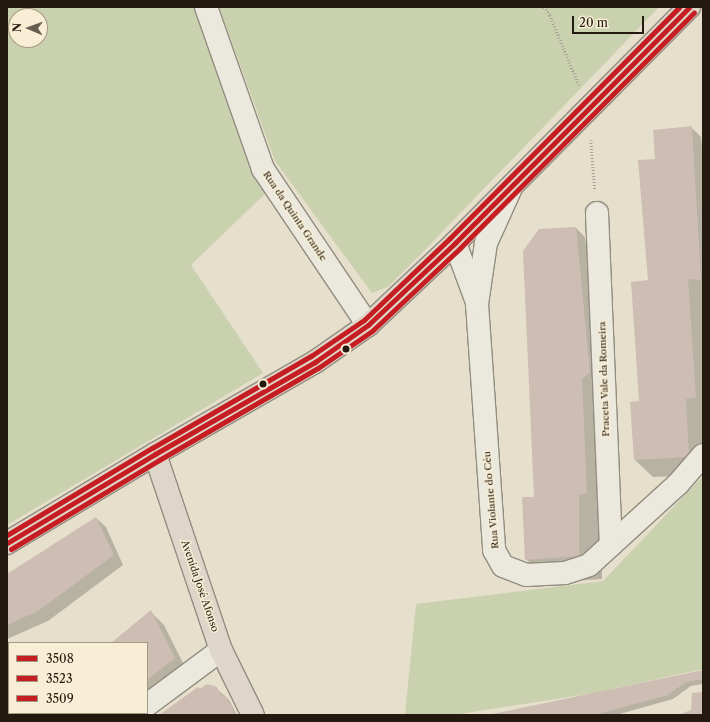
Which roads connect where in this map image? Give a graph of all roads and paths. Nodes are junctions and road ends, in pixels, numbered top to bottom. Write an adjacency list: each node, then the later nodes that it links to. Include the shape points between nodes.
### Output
1 (206, 7): 9 (street, Rua da Quinta Grande, via 263,169)
2 (544, 7): 4 (path, via 550,15)
3 (689, 7): 4 (main road)
4 (589, 108): 5 (main road); 6 (path)
5 (512, 185): 7 (main road); 8 (street, Rua Violante do Céu, via 486,242)
6 (597, 213): 13 (street, Praceta Vale da Romeira)
7 (455, 243): 8 (street, Rua Violante do Céu); 9 (main road)
8 (477, 304): 13 (street, Rua Violante do Céu, via 494,550 503,566 526,575 565,573 589,565)
9 (368, 326): 10 (main road, via 315,362)
10 (155, 454): 12 (main road); 14 (main road, Avenida José Afonso)
11 (703, 455): 13 (street, Rua Violante do Céu, via 678,484)
12 (7, 544)
13 (611, 545)
14 (221, 650): 15 (street); 16 (main road, Avenida José Afonso)
15 (148, 704)
16 (253, 715)

